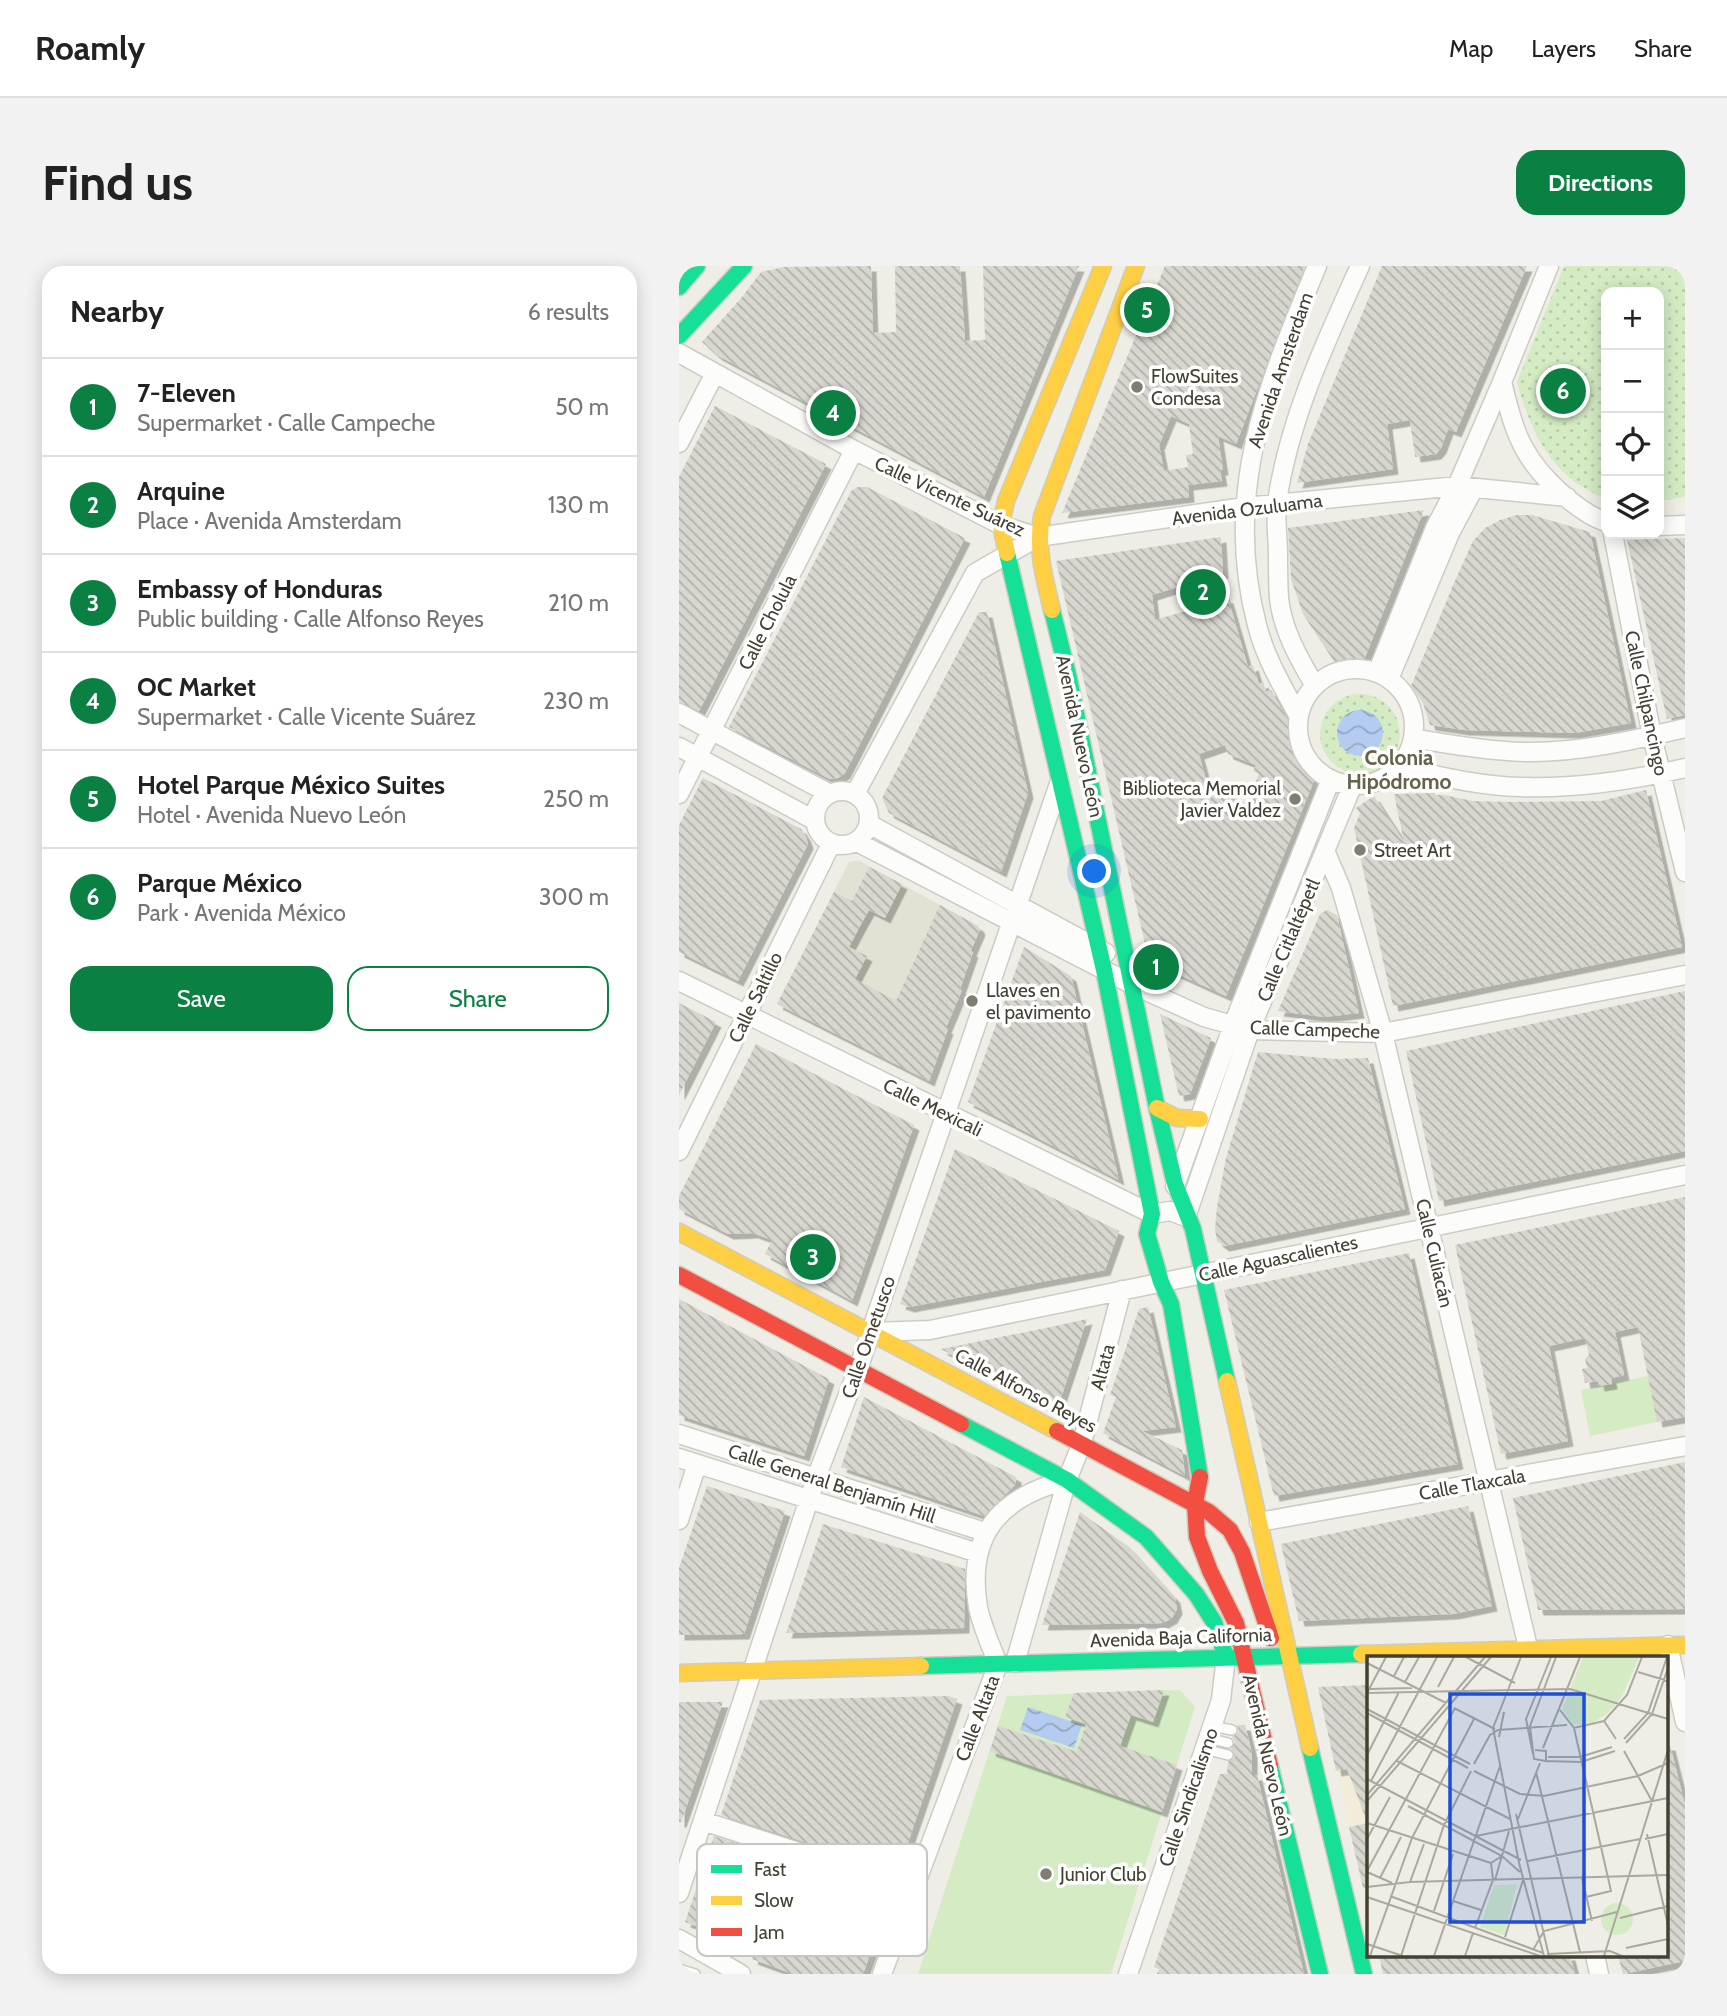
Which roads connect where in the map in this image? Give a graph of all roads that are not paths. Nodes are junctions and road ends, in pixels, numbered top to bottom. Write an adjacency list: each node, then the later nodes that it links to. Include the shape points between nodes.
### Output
1 (697, 266): 8 (main road)
2 (744, 266): 9 (main road)
3 (1103, 266): 20 (main road, Avenida Nuevo León, via 1006,501)
4 (1136, 266): 23 (main road, Avenida Nuevo León)
5 (1317, 266): 18 (street, Avenida Amsterdam, via 1265,404 1251,454)
6 (1360, 266): 17 (street, Avenida Amsterdam, via 1300,412)
7 (1549, 266): 12 (street)
8 (679, 287)
9 (679, 336)
10 (679, 353): 11 (street, Calle Vicente Suárez)
11 (715, 373): 13 (street); 14 (street, Calle Vicente Suárez)
12 (1501, 382): 15 (street); 16 (street, via 1525,451)
13 (679, 443)
14 (855, 450): 20 (street, Calle Vicente Suárez); 31 (street, Calle Cholula)
15 (1465, 487): 16 (street, Avenida Ozuluama); 17 (street, Avenida Ozuluama); 26 (street)
16 (1567, 497): 19 (street)
17 (1277, 505): 18 (street, Avenida Ozuluama); 27 (street, Avenida Amsterdam, via 1279,599 1299,660)
18 (1244, 507): 23 (street, Avenida Ozuluama); 29 (street, Avenida Amsterdam, via 1247,572 1257,626 1271,665)
19 (1601, 520)
20 (1001, 525): 23 (street, Calle Vicente Suárez); 25 (main road, Avenida Nuevo León)
21 (1685, 525): 22 (street)
22 (1664, 526)
23 (1038, 537): 25 (street); 53 (main road, Avenida Nuevo León)
24 (1614, 539): 32 (street, Calle Chilpancingo)
25 (1007, 555): 40 (main road, Avenida Nuevo León); 44 (street, via 975,573)
26 (1383, 676): 27 (street, via 1344,670); 33 (street, via 1401,690 1410,705)
27 (1315, 686): 29 (street)
28 (679, 713): 31 (street)
29 (1299, 717): 39 (street, via 1304,753)
30 (1685, 728): 32 (street)
31 (712, 730): 35 (street, Calle Cholula); 43 (street)
32 (1652, 736): 33 (street, via 1527,752); 38 (street, Calle Chilpancingo)
33 (1413, 738): 36 (street)
34 (679, 747): 35 (street)
35 (698, 757): 42 (street, Calle Cholula); 45 (street)
36 (1398, 767): 38 (street, via 1520,788); 41 (street, via 1370,783)
37 (1685, 768): 38 (street)
38 (1661, 774): 50 (street, Calle Chilpancingo)
39 (1331, 779): 41 (street); 59 (street, Calle Citlaltépetl)
40 (1059, 782): 51 (street, Calle Ometusco); 52 (main road, Avenida Nuevo León)
41 (1353, 785): 49 (street, Calle Citlaltépetl)
42 (679, 794)
43 (829, 794): 44 (street); 45 (street, via 818,805)
44 (855, 794): 46 (street, via 867,807)
45 (814, 821): 48 (street)
46 (869, 824): 47 (street); 51 (street, Calle Campeche)
47 (857, 842): 48 (street); 51 (street, Calle Campeche)
48 (831, 844): 58 (street, Calle Saltillo)
49 (1325, 853): 59 (street, Calle Citlaltépetl); 60 (street, Calle Culiacán, via 1341,888)
50 (1685, 872)
51 (1014, 913): 52 (street, Calle Campeche); 54 (street, Calle Campeche); 62 (street, Calle Ometusco)
52 (1099, 949): 53 (street, Calle Campeche); 54 (main road, Avenida Nuevo León)
53 (1129, 966): 57 (main road, Avenida Nuevo León)
54 (1104, 970): 57 (street, Calle Campeche); 67 (main road, Avenida Nuevo León)
55 (1685, 975): 60 (street, Calle Campeche)
56 (679, 981): 58 (street, Calle Mexicali)
57 (1133, 985): 59 (street, Calle Campeche); 61 (main road, Avenida Nuevo León)
58 (746, 1016): 62 (street, Calle Mexicali); 64 (street, Calle Saltillo)
59 (1241, 1028): 60 (street, Calle Campeche); 63 (street, Calle Citlaltépetl); 68 (street, Calle Citlaltépetl)
60 (1383, 1033): 69 (street, Calle Culiacán)
61 (1157, 1108): 63 (main road, via 1174,1118); 66 (main road, Avenida Nuevo León)
62 (945, 1114): 67 (street, Calle Mexicali); 75 (street, Calle Ometusco)
63 (1199, 1119): 66 (street, Calle Citlaltépetl)
64 (679, 1151)
65 (1685, 1175): 69 (street, Calle Aguascalientes)
66 (1175, 1184): 67 (street, via 1166,1205); 68 (main road, Avenida Nuevo León)
67 (1151, 1214): 68 (street, via 1170,1211); 73 (main road, Avenida Nuevo León, via 1147,1234)
68 (1187, 1217): 71 (main road, Avenida Nuevo León)
69 (1429, 1227): 71 (street, Calle Aguascalientes); 84 (street, Calle Culiacán)
70 (679, 1232): 75 (main road, Calle Alfonso Reyes)
71 (1203, 1274): 73 (street, Calle Aguascalientes); 88 (main road, Avenida Nuevo León)
72 (679, 1275): 76 (main road)
73 (1161, 1282): 74 (street, Calle Aguascalientes); 86 (main road, Avenida Nuevo León, via 1171,1304 1201,1475)
74 (1122, 1290): 75 (street, Calle Aguascalientes, via 930,1330); 78 (street, Altata)
75 (870, 1332): 76 (street, Calle Ometusco); 78 (main road, Calle Alfonso Reyes)
76 (857, 1369): 82 (street, Calle Ometusco); 83 (main road)
77 (679, 1434): 82 (street, Calle General Benjamín Hill)
78 (1082, 1443): 83 (street, Altata); 86 (main road, Calle Alfonso Reyes)
79 (1685, 1446): 84 (street, Calle Tlaxcala)
80 (679, 1458): 81 (street, Calle General Benjamín Hill)
81 (697, 1464): 85 (street, Calle General Benjamín Hill); 87 (street)
82 (816, 1478): 85 (street, Calle Ometusco); 89 (street, Calle General Benjamín Hill)
83 (1067, 1480): 89 (street, Calle Altata, via 1029,1493); 94 (main road, via 1146,1537 1196,1594 1214,1622); 96 (street, Calle Altata)
84 (1489, 1481): 88 (street, Calle Tlaxcala); 92 (street, Calle Culiacán)
85 (809, 1499): 90 (street, Calle General Benjamín Hill); 97 (street, Calle Ometusco)
86 (1195, 1503): 93 (main road, Calle Alfonso Reyes, via 1232,1532); 95 (main road, Avenida Nuevo León, via 1197,1537 1236,1623)
87 (679, 1520)
88 (1259, 1522): 93 (main road, Avenida Nuevo León)
89 (985, 1532): 90 (street, Calle Altata)
90 (978, 1553): 96 (street, Calle Altata, via 978,1608)
91 (1676, 1645): 92 (main road, Avenida Baja California); 99 (street)
92 (1529, 1653): 93 (main road, Avenida Baja California)
93 (1282, 1655): 95 (main road, Avenida Baja California); 119 (main road, Avenida Nuevo León, via 1310,1746)
94 (1226, 1657): 95 (main road, Avenida Baja California); 96 (main road, Avenida Baja California); 101 (street, Calle Sindicalismo, via 1223,1693)
95 (1245, 1657): 118 (main road, Avenida Nuevo León, via 1259,1745)
96 (1006, 1664): 97 (main road, Avenida Baja California); 106 (street, Calle Altata)
97 (754, 1671): 98 (main road, Avenida Baja California); 104 (street, Calle Ometusco)
98 (679, 1673)
99 (1685, 1722)
100 (1232, 1730): 101 (lane)
101 (1208, 1737): 102 (lane); 103 (lane); 117 (street, Calle Sindicalismo)
102 (1228, 1743)
103 (1228, 1755)
104 (703, 1821): 105 (street); 107 (street, Calle Ometusco)
105 (774, 1844)
106 (927, 1853)
107 (679, 1893)
108 (679, 1939): 109 (street)
109 (697, 1949)
110 (709, 1956): 115 (street)
111 (888, 1956): 116 (street, Calle Altata)
112 (1595, 1956): 120 (street)
113 (679, 1969): 114 (lane)
114 (695, 1974)
115 (741, 1974)
116 (882, 1974)
117 (1128, 1974)
118 (1320, 1974)
119 (1364, 1974)
120 (1599, 1974)

